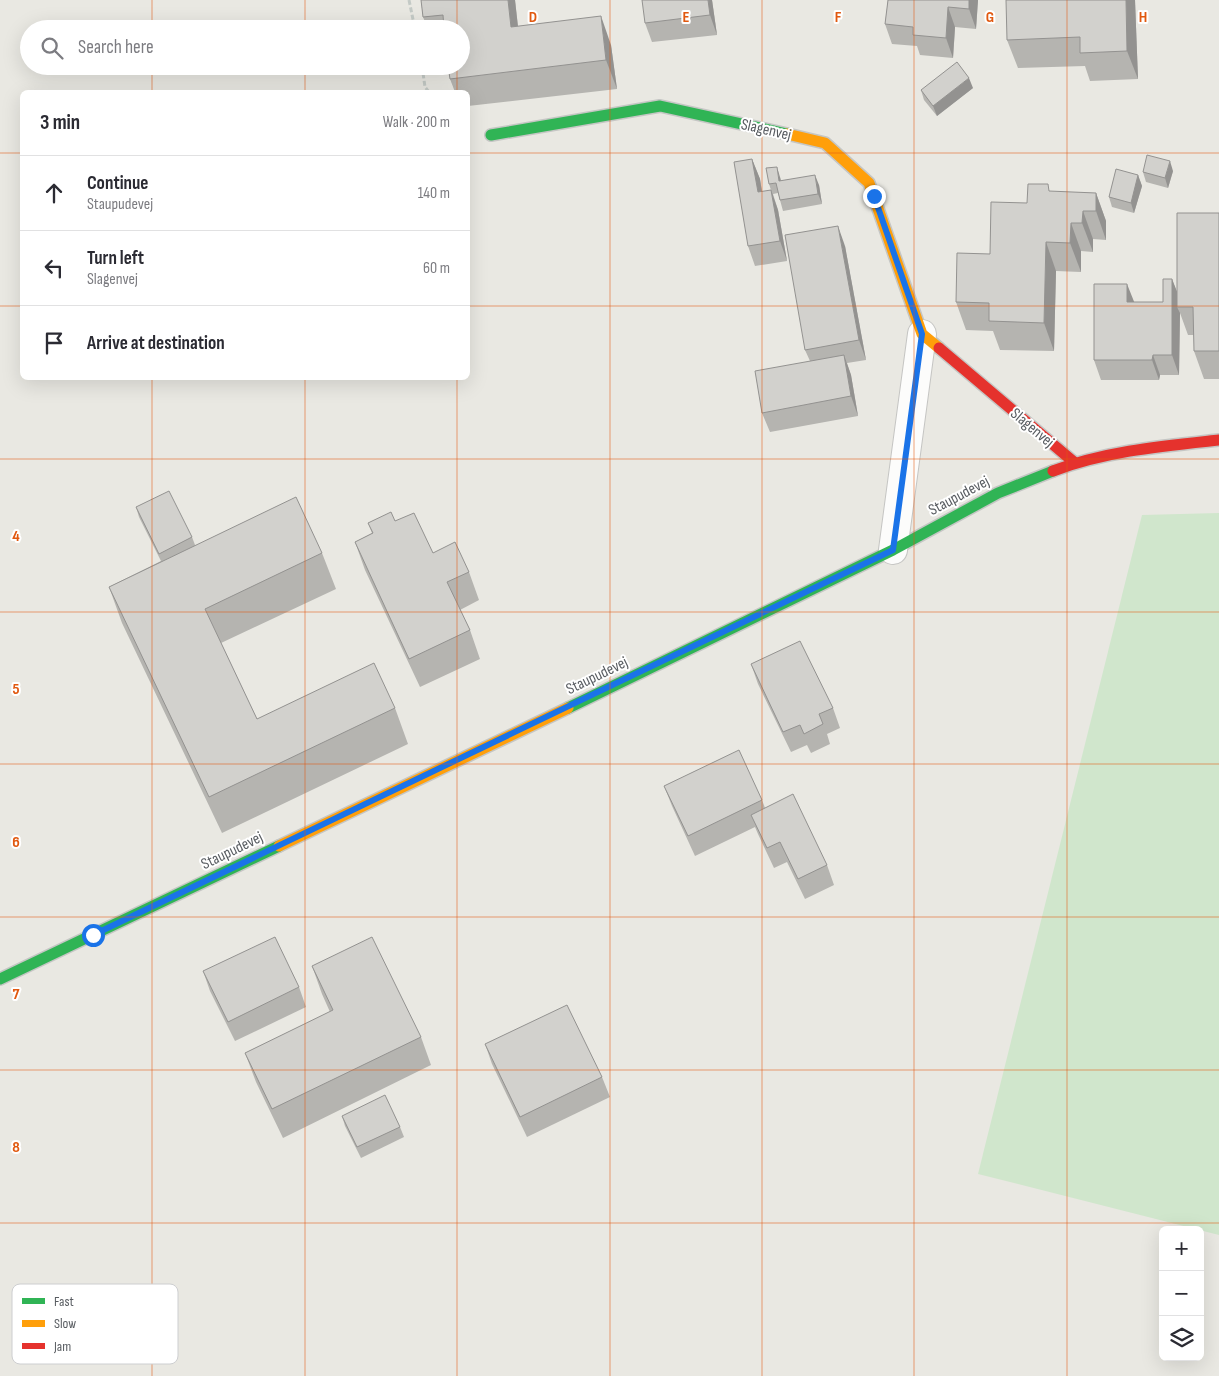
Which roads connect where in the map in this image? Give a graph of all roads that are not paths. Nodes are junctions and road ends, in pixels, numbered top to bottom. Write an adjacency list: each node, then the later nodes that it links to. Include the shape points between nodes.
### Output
1 (491, 136): 2 (street, Slagenvej, via 660,106 825,143 869,183)
2 (922, 334): 4 (street, Slagenvej); 5 (street, Slagenvej)
3 (1219, 440): 4 (street, Staupudevej, via 1136,449)
4 (1074, 463): 5 (street, Staupudevej, via 998,493)
5 (893, 550): 6 (street, Staupudevej)
6 (0, 979)

